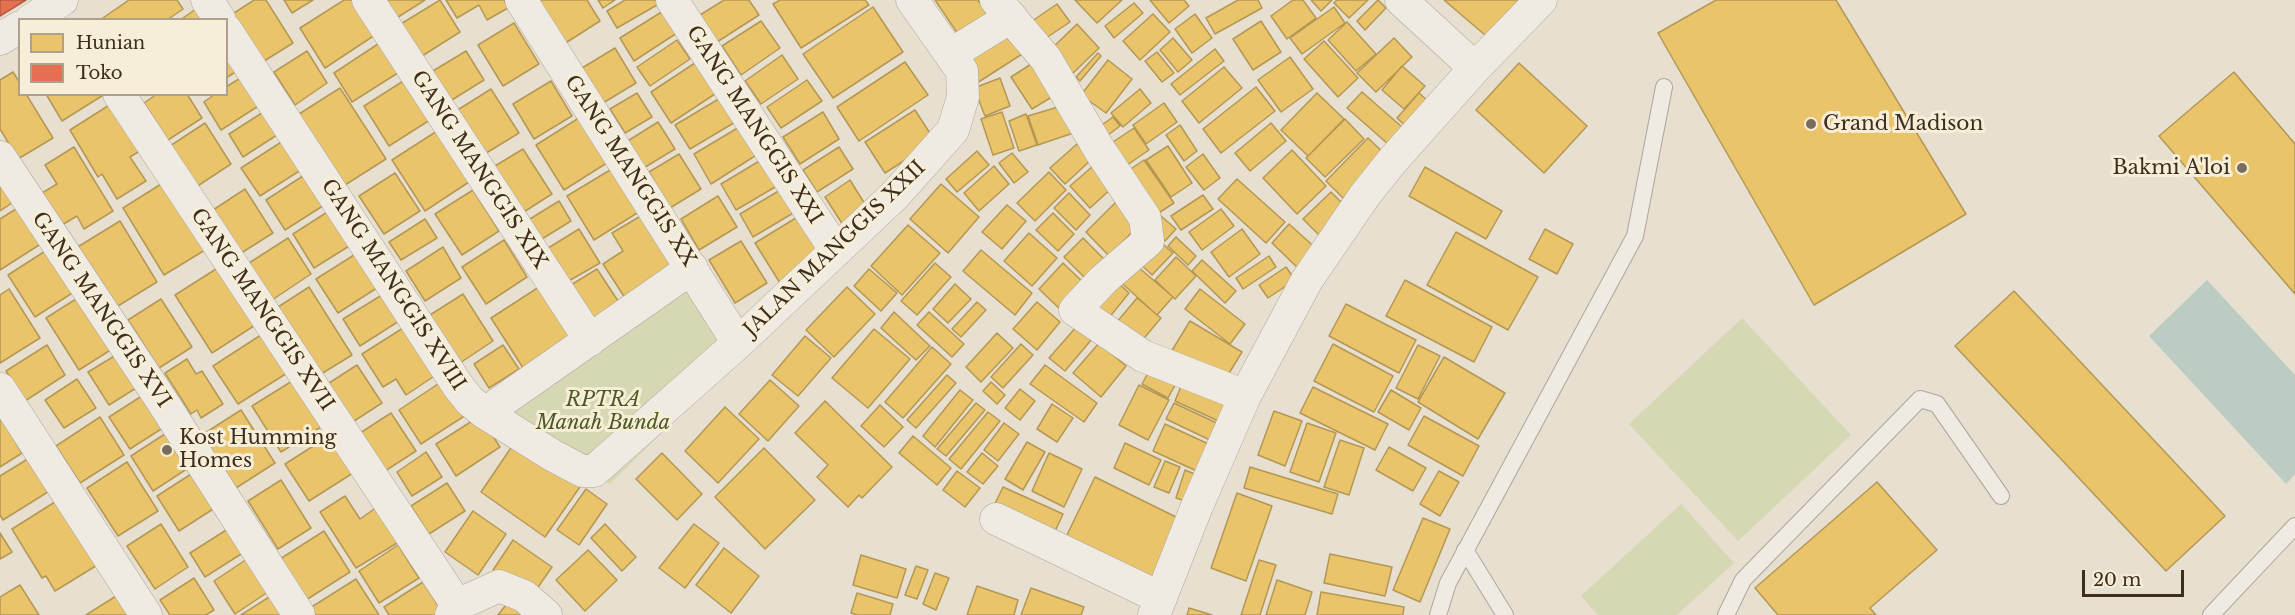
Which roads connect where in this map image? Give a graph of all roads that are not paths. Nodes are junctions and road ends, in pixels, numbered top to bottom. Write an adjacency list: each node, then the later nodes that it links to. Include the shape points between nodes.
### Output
1 (207, 0): 11 (street)
2 (368, 0): 22 (street, GANG MANGGIS XIX)
3 (521, 0): 21 (street, GANG MANGGIS XX)
4 (672, 0): 20 (street, GANG MANGGIS XXI)
5 (912, 0): 15 (street, JALAN MANGGIS XXII)
6 (1401, 0): 16 (street)
7 (1541, 0): 16 (street)
8 (61, 6): 10 (street)
9 (1003, 8): 15 (street); 25 (street, via 1046,59 1145,218 1148,241 1075,310 1143,356)
10 (35, 18)
11 (219, 18)
12 (18, 28): 14 (street)
13 (228, 33): 26 (street, GANG MANGGIS XVIII, via 458,386)
14 (0, 39)
15 (951, 54): 20 (street, JALAN MANGGIS XXII, via 962,70 963,97 953,130 895,195)
16 (1475, 68): 25 (street, via 1393,160 1335,238 1307,279)
17 (1664, 87): 30 (lane, via 1635,237)
18 (120, 96): 32 (street, GANG MANGGIS XVII)
19 (0, 157): 35 (street, GANG MANGGIS XVI)
20 (836, 251): 23 (street, JALAN MANGGIS XXII)
21 (692, 268): 22 (street); 23 (street, GANG MANGGIS XX)
22 (590, 340): 26 (street)
23 (738, 343): 26 (street, GANG MANGGIS XVIII, via 594,471 582,471)
24 (0, 388): 34 (street)
25 (1245, 396): 31 (street)
26 (485, 413)
27 (2001, 496): 33 (lane, via 1937,404 1920,399 1743,580)
28 (996, 519): 31 (street)
29 (2295, 526): 39 (lane)
30 (1465, 550): 37 (lane, via 1448,583); 38 (lane)
31 (1157, 606)
32 (454, 610): 36 (street, via 499,586 524,596)
33 (1732, 612)
34 (146, 615)
35 (299, 615)
36 (546, 615)
37 (1438, 615)
38 (1505, 615)
39 (2211, 615)

